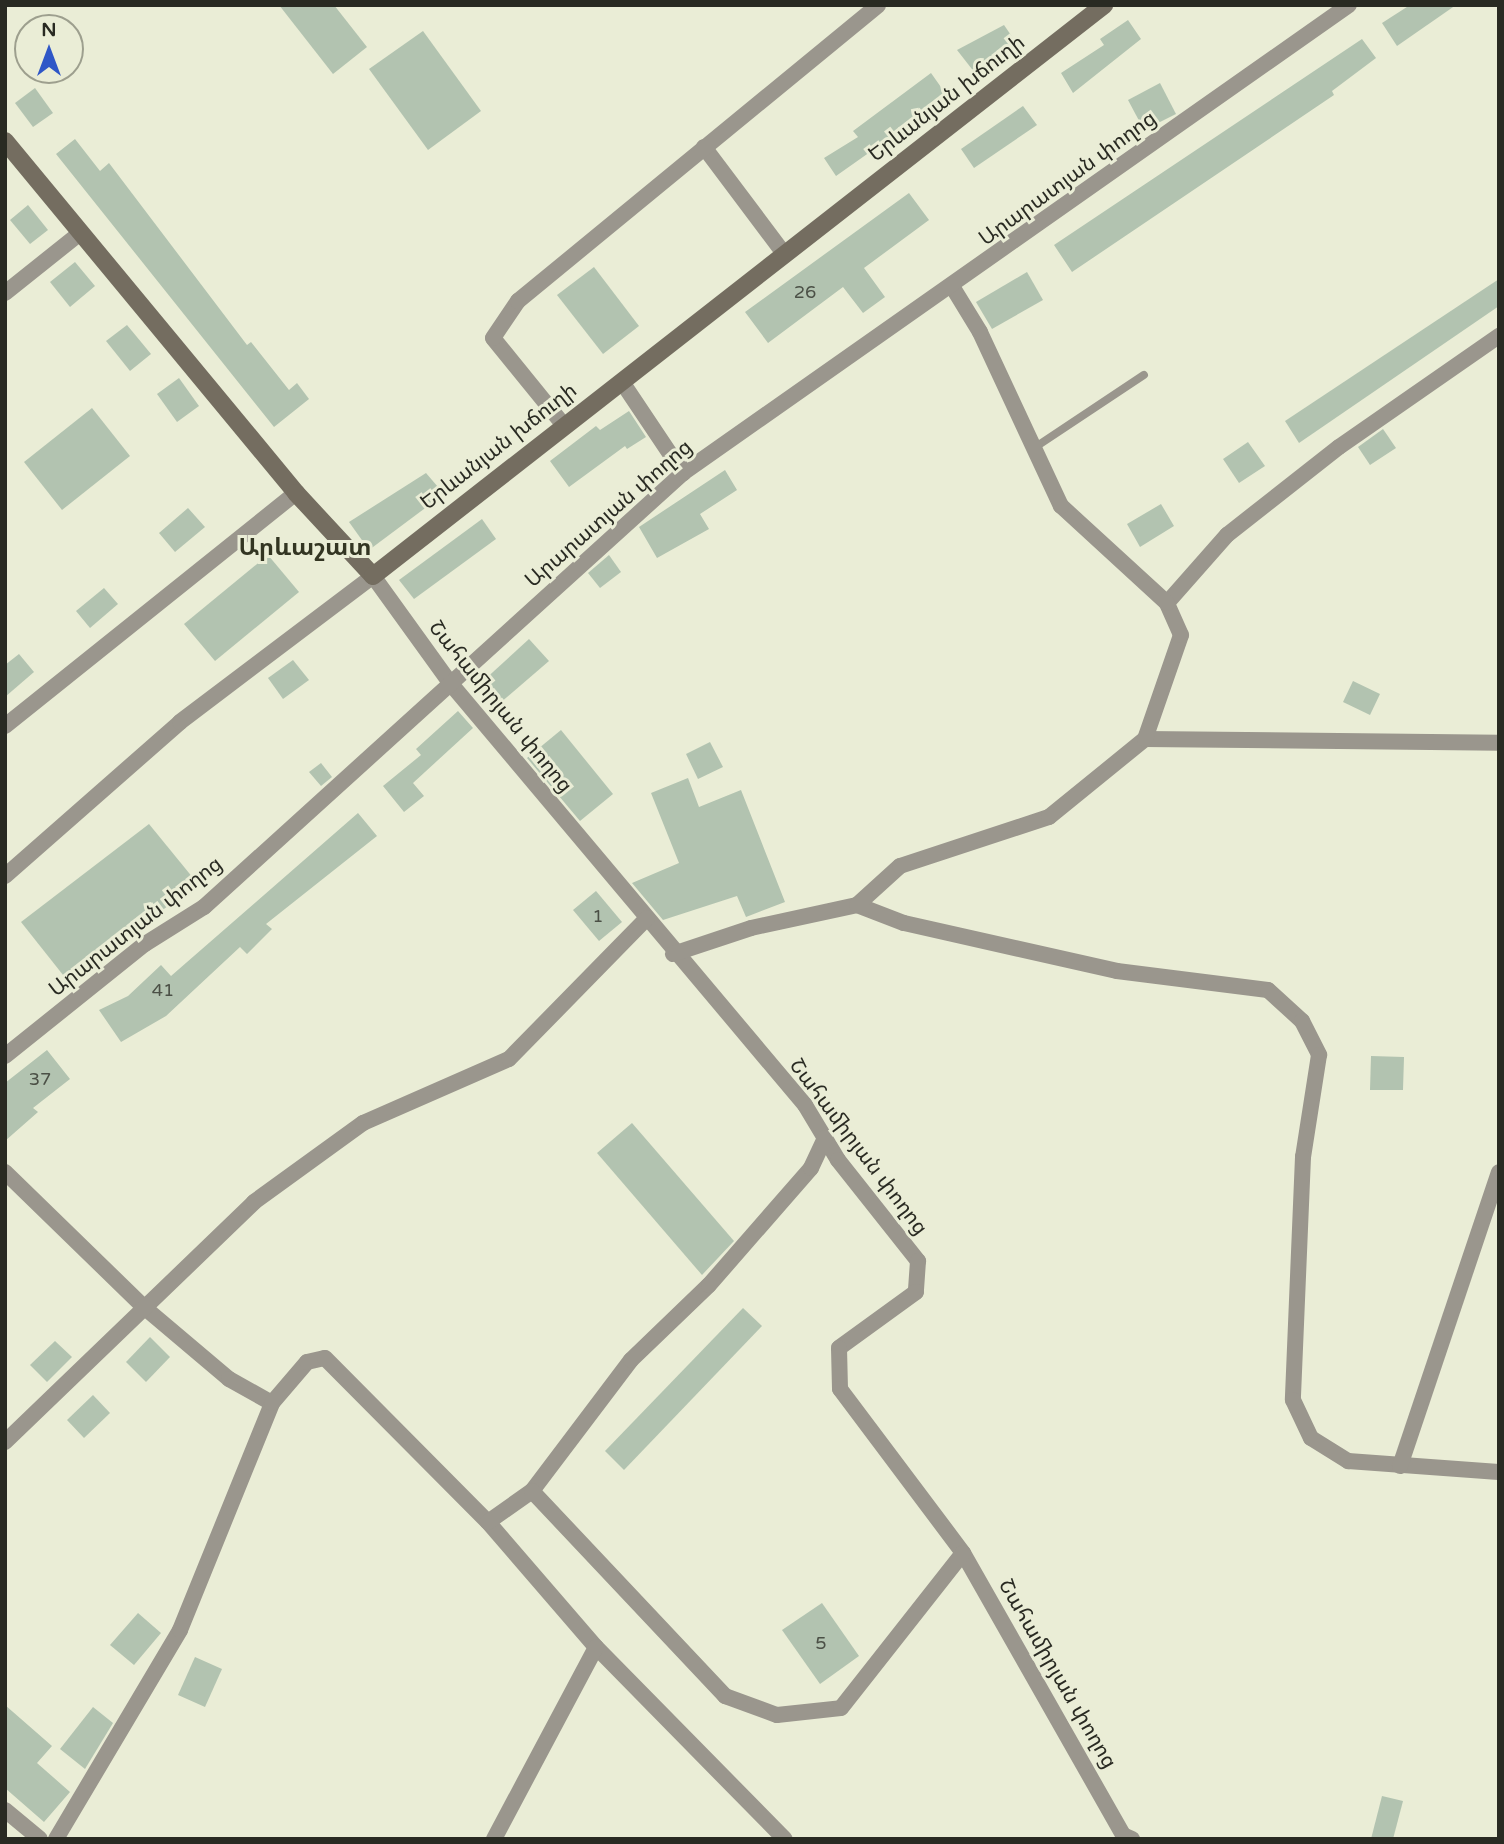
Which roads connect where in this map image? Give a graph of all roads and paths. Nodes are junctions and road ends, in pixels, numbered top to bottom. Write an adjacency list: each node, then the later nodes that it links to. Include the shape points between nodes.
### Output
1 (878, 5): 5 (street)
2 (1104, 5): 7 (main road, Երևանյան խճուղի)
3 (1349, 5): 8 (street, Արարատյան փողոց)
4 (5, 141): 6 (main road)
5 (704, 147): 7 (street); 13 (street, via 518,301 493,338)
6 (79, 234): 9 (street); 16 (main road)
7 (785, 255): 12 (main road, Երևանյան խճուղի)
8 (953, 288): 14 (street, via 980,332); 15 (street, Արարատյան փողոց)
9 (5, 293)
10 (1499, 336): 18 (street, via 1339,447 1227,536)
11 (1144, 375): 14 (lane)
12 (622, 382): 13 (main road, Երևանյան խճուղի); 15 (street)
13 (562, 424): 17 (main road, Երևանյան խճուղի)
14 (1034, 448): 18 (street, via 1061,506)
15 (683, 472): 19 (street, Արարատյան փողոց)
16 (296, 493): 17 (main road); 20 (street)
17 (373, 576): 19 (street, Շահամիրյան փողոց); 23 (street, via 180,722)
18 (1167, 603): 21 (street, via 1181,635)
19 (451, 684): 25 (street, Շահամիրյան փողոց); 27 (street, Արարատյան փողոց, via 204,906 145,944)
20 (5, 726)
21 (1145, 739): 22 (street); 24 (street, via 1049,817 900,866)
22 (1499, 743)
23 (5, 877)
24 (857, 905): 26 (street, via 751,928); 34 (street, via 904,923 1117,971 1268,990 1302,1021 1319,1055 1302,1170 1293,1400 1311,1438 1348,1461)
25 (647, 918): 26 (street, Շահամիրյան փողոց); 31 (street, via 509,1059 363,1123 254,1202)
26 (673, 954): 28 (street, Շահամիրյան փողոց, via 805,1105)
27 (5, 1056)
28 (825, 1138): 36 (street, via 811,1168 709,1285 631,1360); 38 (street, Շահամիրյան փողոց, via 918,1261 916,1292 839,1348 840,1389)
29 (5, 1172): 31 (street)
30 (1499, 1172): 34 (street)
31 (145, 1308): 32 (street, via 229,1380); 33 (street)
32 (272, 1403): 37 (street, via 307,1362 325,1358); 42 (street, via 180,1630)
33 (5, 1442)
34 (1400, 1466): 35 (street)
35 (1499, 1472)
36 (532, 1491): 37 (street); 38 (street, via 725,1696 777,1715 841,1708)
37 (488, 1522): 39 (street)
38 (963, 1553): 45 (street, Շահամիրյան փողոց, via 1124,1835)
39 (596, 1647): 43 (street); 44 (street)
40 (5, 1810): 41 (street)
41 (40, 1839)
42 (56, 1839)
43 (494, 1839)
44 (785, 1839)
45 (1132, 1839)

